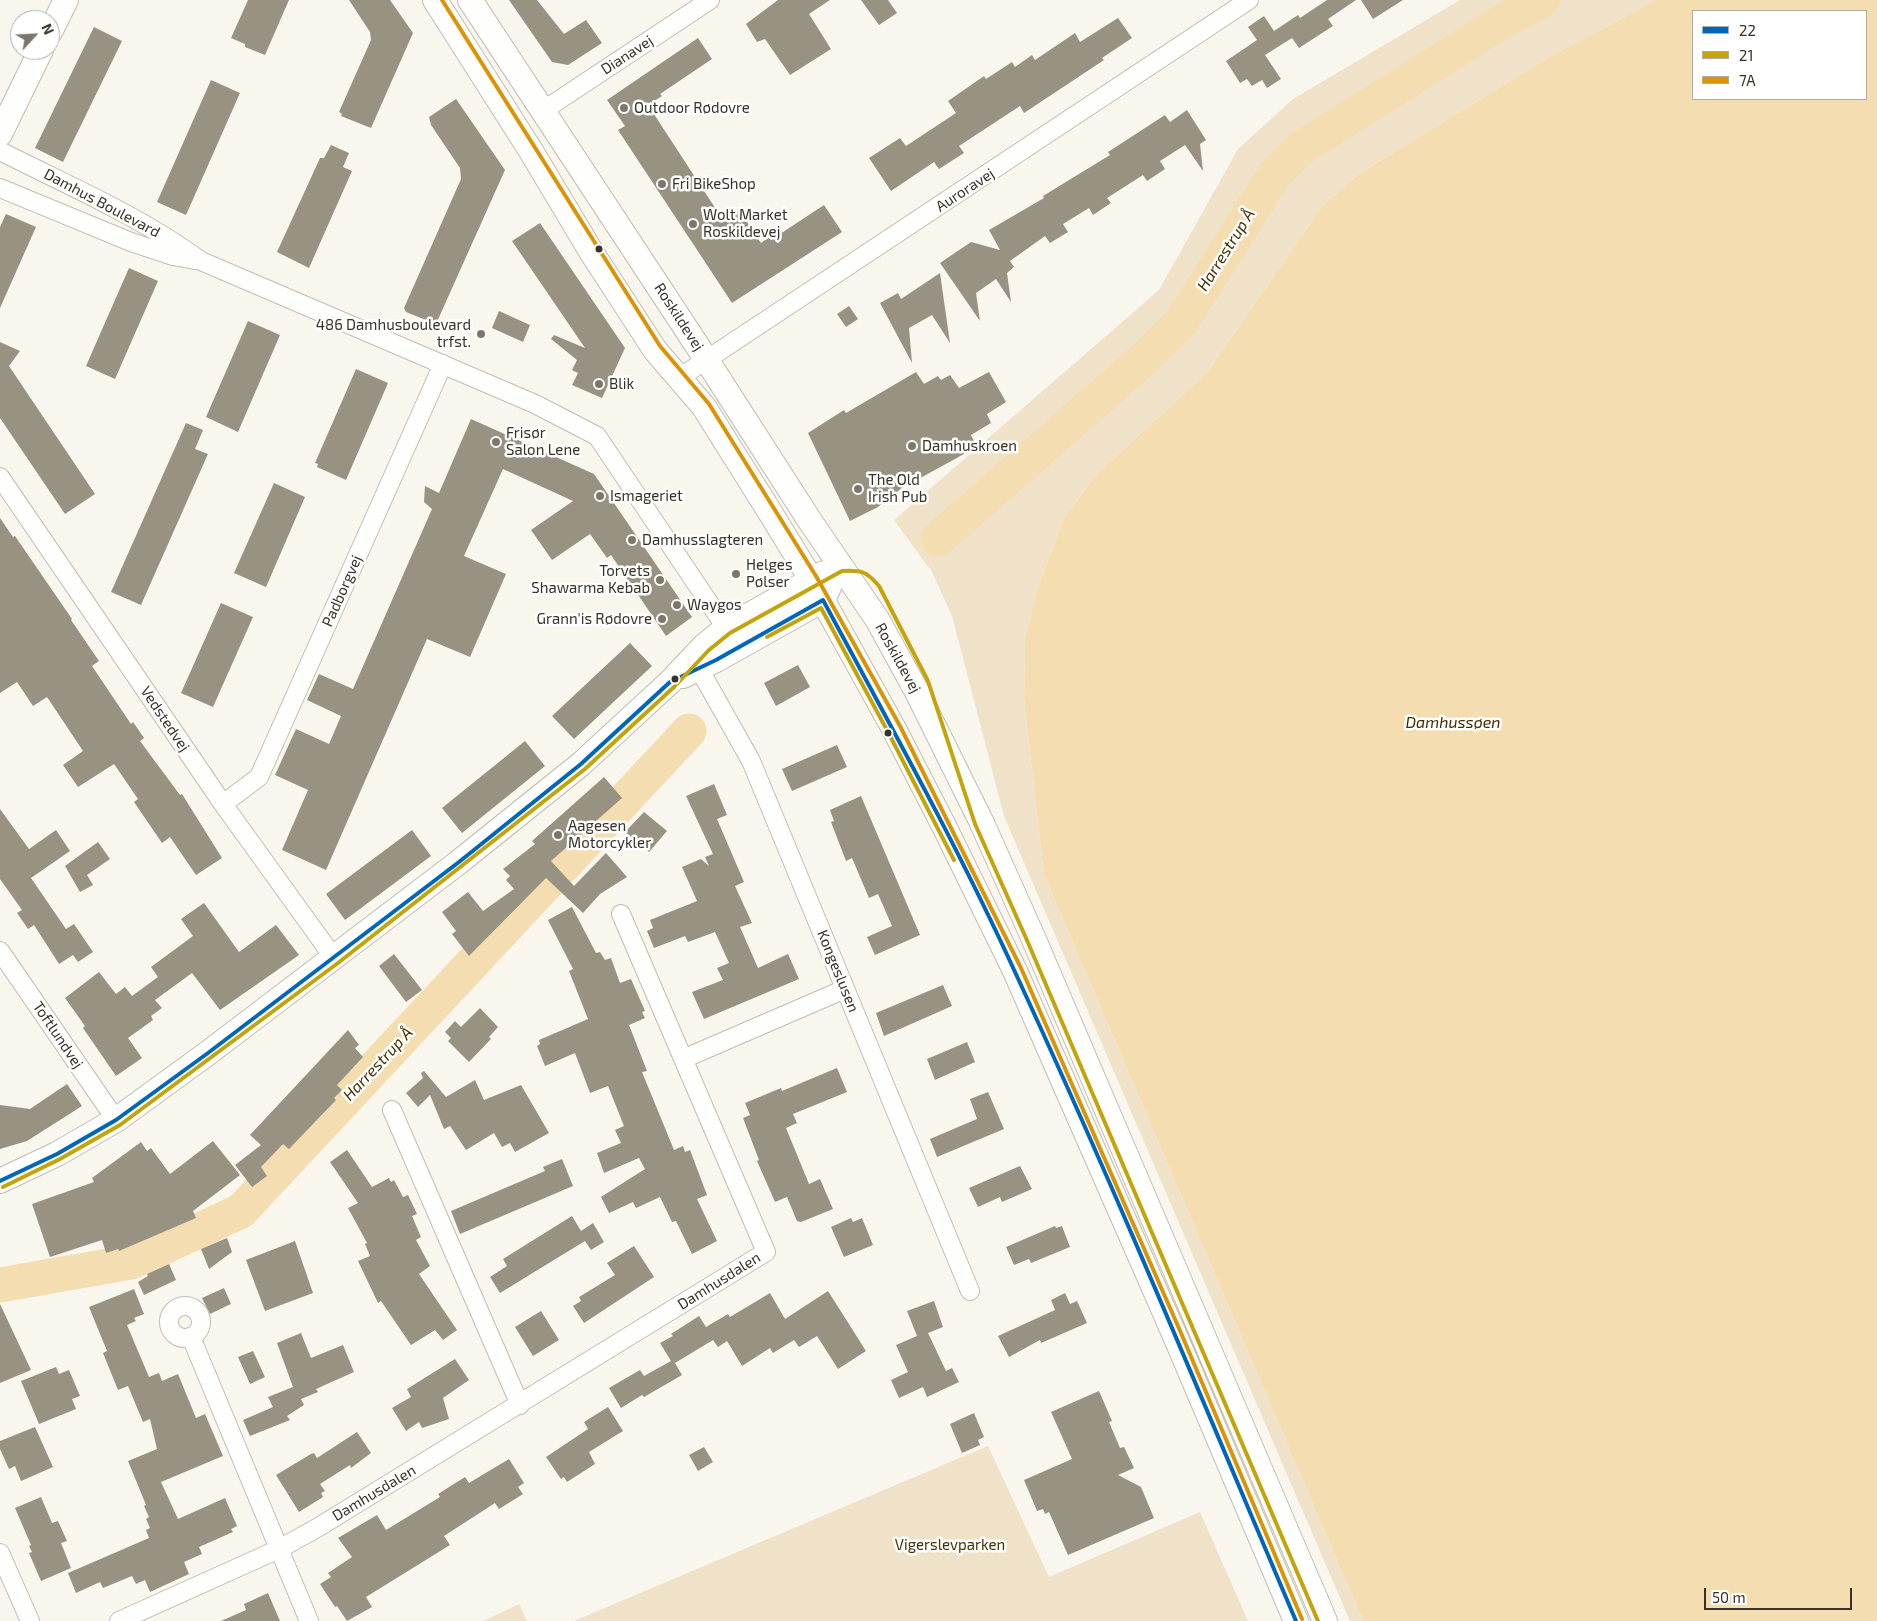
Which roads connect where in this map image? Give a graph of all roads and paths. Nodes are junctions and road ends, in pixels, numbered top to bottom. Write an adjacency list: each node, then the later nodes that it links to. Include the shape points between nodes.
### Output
1 (66, 0): 6 (main road)
2 (435, 0): 15 (main road, via 592,253 655,350)
3 (470, 0): 8 (main road, Roskildevej)
4 (710, 0): 8 (street, Dianavej)
5 (1249, 0): 13 (street, Auroravej)
6 (60, 12)
7 (36, 60): 9 (main road)
8 (544, 110): 13 (main road, Roskildevej)
9 (0, 134)
10 (0, 151): 12 (street, Damhus Boulevard, via 147,226)
11 (0, 188): 12 (street, Damhus Boulevard, via 131,242 173,256)
12 (201, 260): 14 (street, Damhus Boulevard)
13 (706, 359): 15 (street, Auroravej); 17 (main road, Roskildevej)
14 (443, 364): 20 (street, Damhus Boulevard, via 550,411 597,436); 22 (street, Padborgvej, via 259,777)
15 (679, 378): 18 (main road, via 708,414)
16 (0, 477): 22 (street, Vedstedvej)
17 (840, 565): 18 (main road); 19 (main road); 40 (main road, Roskildevej, via 877,619 912,682 981,821)
18 (811, 579): 19 (main road); 20 (main road)
19 (823, 600): 21 (main road); 39 (main road, via 940,817 1015,971)
20 (726, 628): 21 (main road)
21 (696, 663): 25 (main road, via 670,682 581,764); 26 (street, Kongeslusen, via 751,761)
22 (223, 804): 25 (street, Vedstedvej)
23 (621, 914): 27 (street, Damhusdalen)
24 (0, 951): 29 (street, Toftlundvej)
25 (334, 958): 29 (main road)
26 (845, 989): 27 (street); 31 (street, Kongeslusen)
27 (683, 1059): 33 (street, Damhusdalen, via 766,1252)
28 (392, 1110): 33 (street)
29 (116, 1120): 30 (main road)
30 (0, 1181)
31 (970, 1291)
32 (191, 1337): 34 (street)
33 (520, 1404): 34 (street, Damhusdalen)
34 (279, 1550): 37 (street, Damhusdalen); 38 (street)
35 (0, 1553): 36 (street)
36 (30, 1621)
37 (120, 1621)
38 (309, 1621)
39 (1296, 1621)
40 (1325, 1621)

